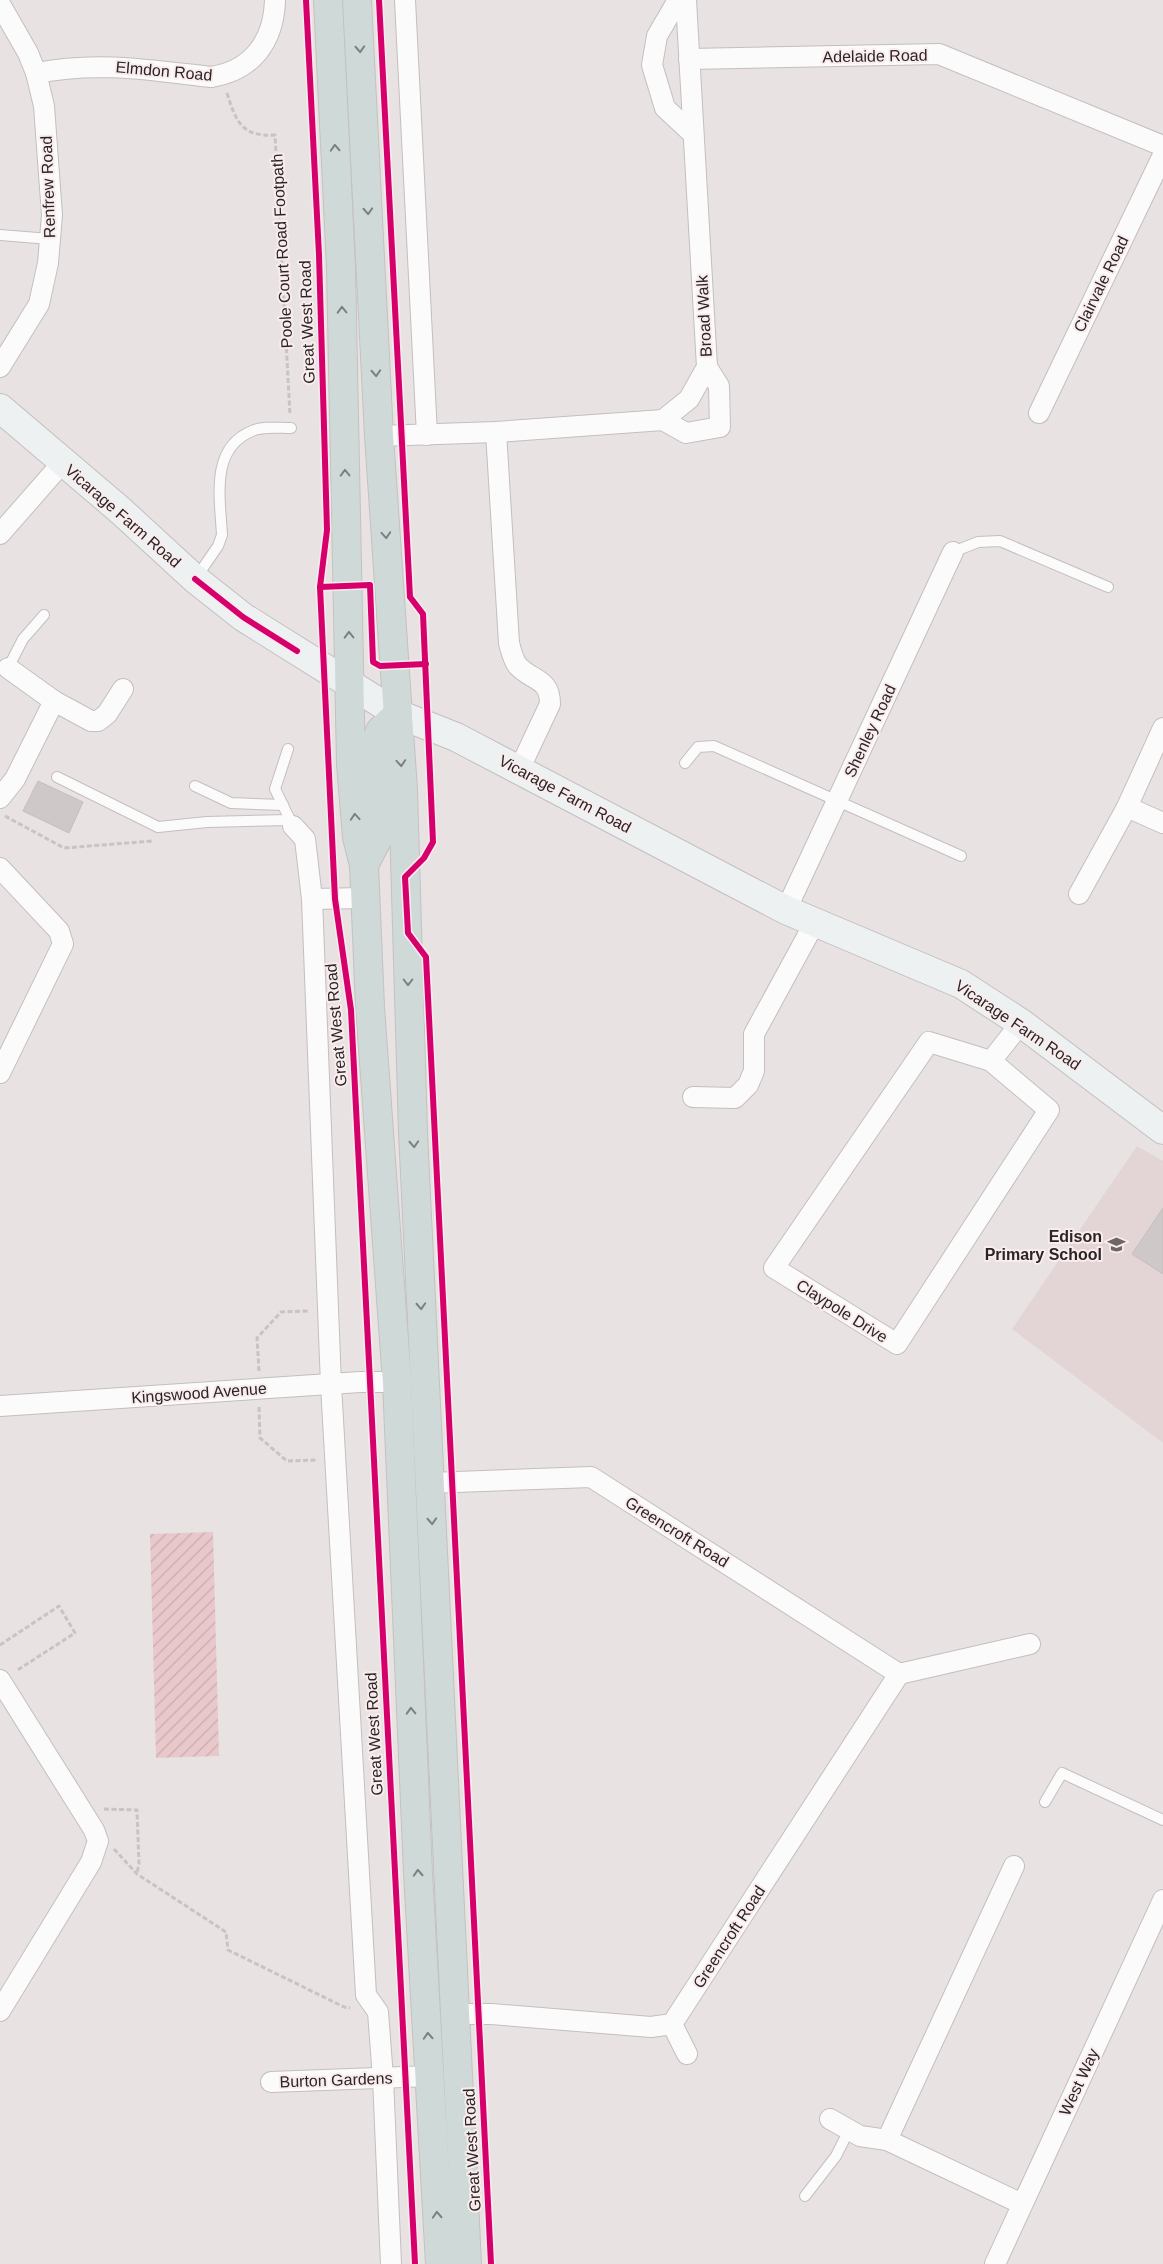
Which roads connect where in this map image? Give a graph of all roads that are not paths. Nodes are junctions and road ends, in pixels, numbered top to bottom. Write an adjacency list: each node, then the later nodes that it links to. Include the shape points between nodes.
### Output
1 (275, 0): 9 (street, Elmdon Road, via 268,33 256,55 239,70 221,76 93,65)
2 (328, 0): 31 (highway, one-way to 2, via 341,267)
3 (357, 0): 23 (highway, Great West Road, one-way to 23)
4 (405, 0): 22 (street)
5 (678, 0): 10 (street, via 657,36 652,65 665,108)
6 (686, 0): 8 (street, Broad Walk)
7 (0, 4): 9 (street, Renfrew Road)
8 (689, 59): 10 (street, Broad Walk); 11 (street, Adelaide Road, via 939,54)
9 (36, 73): 14 (street, Renfrew Road, via 44,106 49,162)
10 (693, 134): 16 (street, Broad Walk)
11 (1163, 146)
12 (1163, 155): 18 (street, Clairvale Road)
13 (0, 236): 14 (lane)
14 (50, 238): 15 (street, Renfrew Road, via 39,304)
15 (0, 368)
16 (707, 368): 19 (street, Broad Walk, via 689,399); 19 (street, via 719,386 720,427 686,433)
17 (0, 408): 24 (street, Vicarage Farm Road)
18 (1039, 414)
19 (663, 420): 21 (street)
20 (291, 428): 27 (lane, via 253,430 226,451 221,468 222,535)
21 (496, 432): 22 (street); 38 (street, via 509,643 518,666 546,686 550,695 550,704)
22 (427, 435): 23 (street)
23 (379, 436): 34 (highway, Great West Road, one-way to 34)
24 (62, 462): 25 (street); 27 (street, Vicarage Farm Road)
25 (0, 534)
26 (953, 552): 28 (lane, via 978,542 1000,541); 42 (street, Shenley Road)
27 (195, 579): 31 (street, Vicarage Farm Road, via 243,617)
28 (1108, 587)
29 (44, 615): 30 (lane, via 23,639)
30 (8, 668): 33 (street)
31 (350, 684): 34 (street, Vicarage Farm Road); 48 (highway, one-way to 31, via 357,837 351,764)
32 (123, 689): 33 (street, via 107,714 98,721 91,721)
33 (54, 701): 41 (street, via 15,779)
34 (398, 714): 38 (street, Vicarage Farm Road, via 456,737); 48 (highway, via 380,732 376,741 379,836); 63 (highway, Great West Road, one-way to 63)
35 (1163, 728): 44 (street)
36 (288, 749): 43 (lane, via 275,788)
37 (685, 763): 42 (lane, via 698,746 714,746)
38 (519, 770): 53 (street, Vicarage Farm Road)
39 (57, 777): 45 (lane, via 158,827 207,822)
40 (195, 786): 43 (lane, via 231,803)
41 (0, 798)
42 (838, 800): 47 (lane); 53 (street, Shenley Road)
43 (283, 805): 45 (lane)
44 (1128, 807): 46 (street); 50 (street)
45 (292, 823): 52 (street, via 304,839)
46 (1163, 823)
47 (961, 856)
48 (364, 865): 51 (highway)
49 (0, 868): 57 (street, via 59,930 63,944)
50 (1079, 894)
51 (365, 898): 52 (street); 60 (highway)
52 (312, 899): 61 (street)
53 (786, 910): 54 (street, Vicarage Farm Road)
54 (815, 922): 55 (street, Vicarage Farm Road, via 961,984); 58 (street, via 754,1034 754,1071 748,1085 735,1098)
55 (1021, 1023): 56 (street); 59 (street, Vicarage Farm Road)
56 (991, 1061): 56 (street, Claypole Drive, via 1049,1110 897,1344 774,1268 929,1042)
57 (0, 1073)
58 (693, 1097)
59 (1163, 1130)
60 (398, 1382): 61 (street, Kingswood Avenue); 75 (highway, one-way to 60, via 418,1873)
61 (331, 1385): 62 (street, Kingswood Avenue); 76 (street, via 366,1995 378,2012)
62 (0, 1406)
63 (430, 1483): 65 (street, Greencroft Road, via 591,1477); 72 (highway, Great West Road, one-way to 72)
64 (1030, 1644): 65 (street)
65 (900, 1674): 73 (street, Greencroft Road)
66 (0, 1680): 71 (street, via 98,1841 91,1862)
67 (1045, 1802): 68 (lane, via 1062,1773)
68 (1163, 1820)
69 (1014, 1866): 80 (street)
70 (1163, 1900): 82 (street, West Way)
71 (0, 2010)
72 (455, 2014): 73 (street, via 491,2014 651,2028); 85 (highway, Great West Road)
73 (672, 2024): 74 (street)
74 (688, 2054)
75 (430, 2076): 76 (street, Burton Gardens); 84 (highway, one-way to 75)
76 (384, 2078): 77 (street, Burton Gardens); 83 (street)
77 (271, 2082)
78 (830, 2119): 79 (street)
79 (849, 2130): 80 (street, via 860,2136); 81 (lane, via 836,2156)
80 (887, 2140): 82 (street)
81 (805, 2196)
82 (1022, 2204): 86 (street, West Way)
83 (391, 2264)
84 (440, 2264)
85 (467, 2264)
86 (995, 2264)

